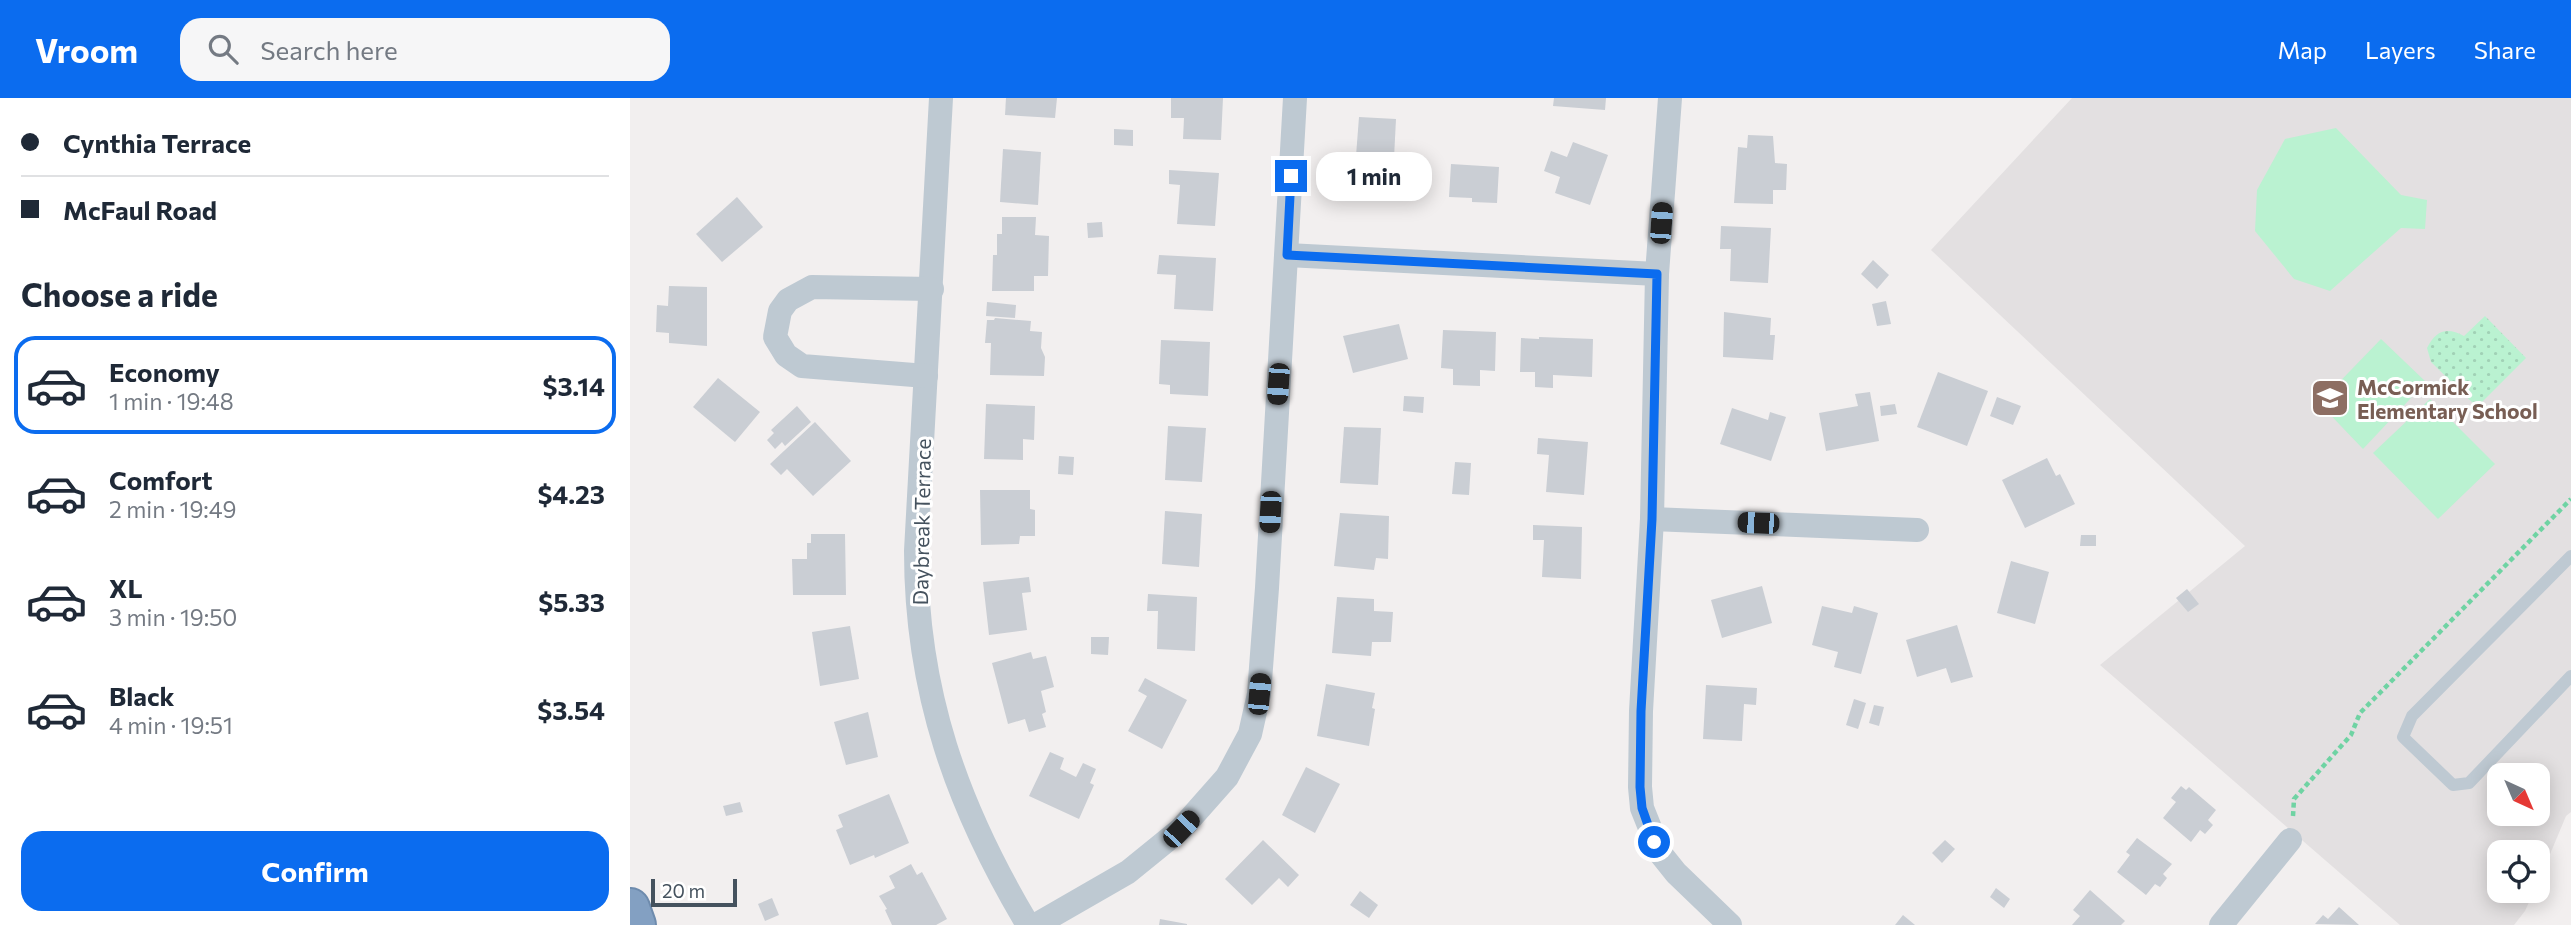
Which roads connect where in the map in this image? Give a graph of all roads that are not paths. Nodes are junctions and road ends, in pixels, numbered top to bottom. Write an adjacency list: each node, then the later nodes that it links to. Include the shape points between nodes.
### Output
1 (941, 98): 6 (street, Daybreak Terrace)
2 (1295, 98): 4 (street)
3 (1670, 98): 5 (street)
4 (1287, 255): 5 (street); 16 (street, via 1259,694 1250,734 1227,777 1181,829 1128,872)
5 (1657, 274): 8 (street)
6 (932, 289): 7 (street, Daybreak Terrace); 7 (street, via 812,287 788,300 780,311 775,337 786,355 802,366)
7 (926, 376): 15 (street, Daybreak Terrace, via 916,551 924,663 940,733 958,783 985,850)
8 (1652, 519): 9 (street); 17 (street, via 1641,711 1642,808 1660,853)
9 (1917, 530)
10 (2571, 556): 11 (lane, via 2412,716 2403,737 2454,785 2469,783)
11 (2571, 676)
12 (2290, 840): 18 (street)
13 (630, 908): 14 (highway)
14 (636, 925)
15 (1028, 925)
16 (1037, 925)
17 (1730, 925)
18 (2221, 925)

